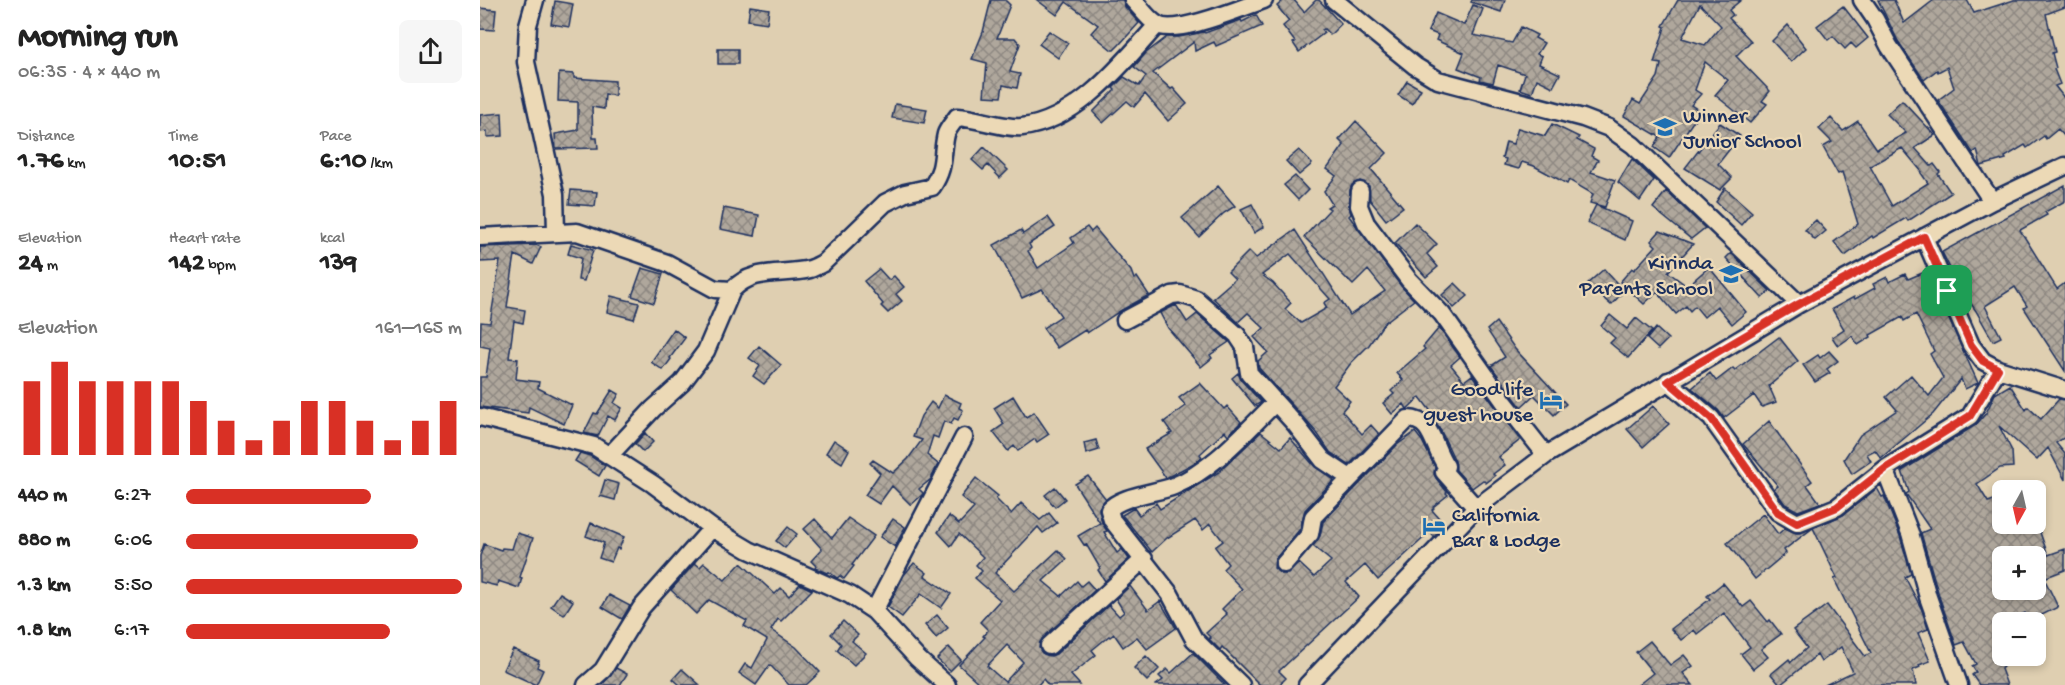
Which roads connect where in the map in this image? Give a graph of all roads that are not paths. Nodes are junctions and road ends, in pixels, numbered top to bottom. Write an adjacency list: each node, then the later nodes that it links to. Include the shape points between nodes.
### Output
1 (535, 0): 10 (street, via 528,25 526,62 555,194)
2 (1133, 0): 6 (street)
3 (1264, 0): 6 (street, via 1203,22)
4 (1334, 0): 15 (street, via 1414,66 1438,80 1609,128 1632,145)
5 (1862, 0): 9 (street)
6 (1157, 25): 14 (street, via 1113,74 1084,99 1051,118 1022,127 957,117 947,132 940,175 932,187 905,193 885,203 823,263 810,269 753,276)
7 (2065, 166): 9 (street)
8 (1360, 191): 25 (street, via 1359,206 1366,223 1409,280 1442,314)
9 (1992, 201): 12 (street)
10 (555, 232): 11 (street); 13 (street, via 578,232 668,263)
11 (480, 237)
12 (1924, 237): 15 (street); 18 (street, via 1971,345 1983,361)
13 (715, 289): 14 (street); 16 (street)
14 (732, 290): 16 (street)
15 (1799, 304): 19 (street)
16 (724, 309): 24 (street, via 706,351 682,383)
17 (1125, 320): 21 (street, via 1172,296 1196,299 1242,340 1249,373)
18 (1998, 369): 20 (street); 26 (street, via 1970,416)
19 (1668, 381): 25 (street); 26 (street, via 1711,418 1778,512 1797,523 1837,507)
20 (2065, 390)
21 (1275, 403): 27 (street, via 1323,460); 30 (street, via 1216,459 1185,480 1111,506 1112,520)
22 (480, 417): 24 (street, via 578,441)
23 (964, 437): 32 (street)
24 (610, 455): 29 (street)
25 (1546, 455): 28 (street)
26 (1885, 469): 38 (street)
27 (1350, 478): 28 (street, via 1401,425 1408,419 1417,419 1426,424 1446,466 1444,472); 31 (street, via 1313,517 1310,534)
28 (1476, 508): 37 (street)
29 (712, 528): 32 (street, via 749,550 849,595); 34 (street, via 641,608 603,670)
30 (1144, 559): 33 (street); 36 (street, via 1170,594 1194,639)
31 (1284, 564)
32 (873, 611): 35 (street)
33 (1049, 646)
34 (586, 685)
35 (947, 685)
36 (1241, 685)
37 (1307, 685)
38 (1959, 685)

